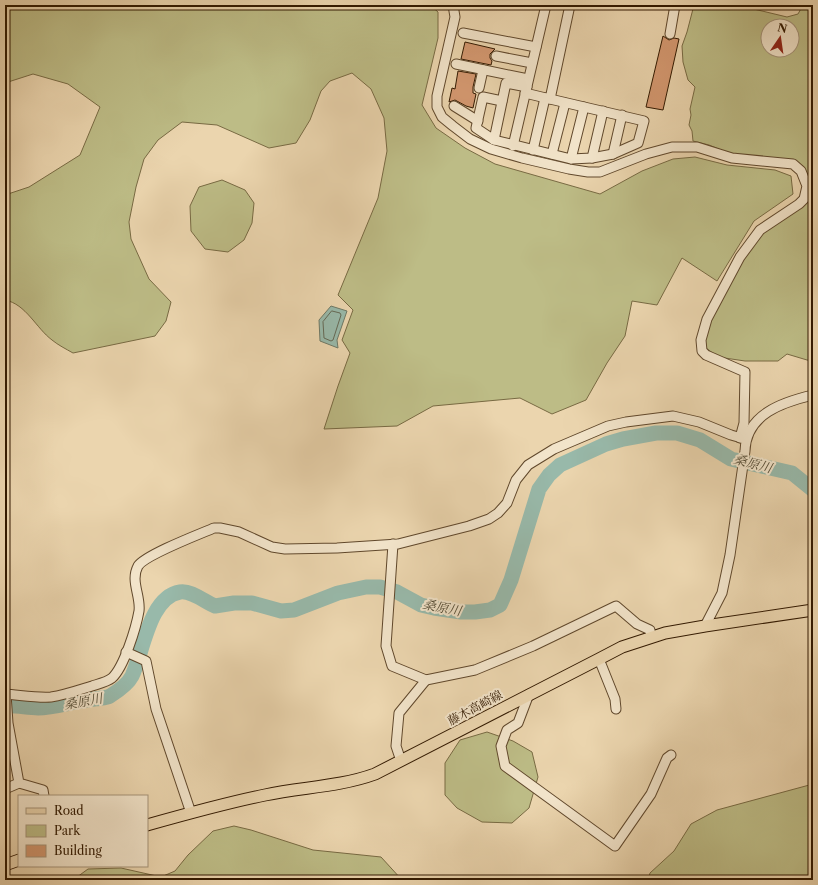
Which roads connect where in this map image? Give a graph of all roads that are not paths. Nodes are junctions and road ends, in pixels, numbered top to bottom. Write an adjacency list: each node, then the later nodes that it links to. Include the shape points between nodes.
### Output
1 (453, 5): 30 (street, via 455,17 437,96 437,107 442,117 452,126 470,139 491,149 588,172 600,172 672,147 697,147 732,158 793,164 801,170 807,186 804,198 800,204 760,230 752,240 740,257 707,319 701,340 702,351 706,355 745,372)
2 (546, 5): 7 (street)
3 (570, 5): 14 (street)
4 (675, 5): 6 (street)
5 (463, 33): 7 (street)
6 (670, 34)
7 (536, 47): 9 (street)
8 (496, 56): 9 (street)
9 (532, 63): 12 (street)
10 (456, 64): 11 (street)
11 (484, 70): 12 (street); 13 (street)
12 (527, 86): 14 (street); 15 (street, via 506,83); 23 (street)
13 (479, 88)
14 (548, 98): 16 (street); 24 (street)
15 (502, 101): 21 (street, via 483,97); 22 (street)
16 (565, 103): 18 (street); 25 (street)
17 (454, 106): 21 (street)
18 (584, 107): 19 (street); 28 (street)
19 (603, 111): 20 (street); 27 (street)
20 (622, 116): 26 (street); 26 (street, via 644,121 638,143)
21 (478, 121): 22 (street, via 476,128)
22 (494, 140): 23 (street)
23 (513, 146): 24 (street)
24 (533, 150): 25 (street)
25 (552, 154): 28 (street)
26 (613, 154): 27 (street)
27 (592, 158): 28 (street)
28 (571, 159)
29 (813, 395): 30 (street, via 783,403 761,417)
30 (743, 439): 31 (street, via 698,422 673,416 608,426 554,449 528,465 516,480 507,503 489,519); 33 (street, via 745,451 730,555 722,593)
31 (393, 544): 35 (street, via 285,549 272,547 239,532 214,528 154,555 138,567 135,585 139,610); 37 (street, via 386,646 392,666)
32 (813, 610): 33 (main road, 藤木高崎線)
33 (705, 626): 34 (main road, 藤木高崎線)
34 (651, 637): 36 (main road, 藤木高崎線, via 622,647); 37 (street, via 650,630 637,624 616,606 533,646 475,670)
35 (126, 652): 38 (street, via 117,672 110,679 50,697); 46 (street, via 146,661 156,709)
36 (599, 659): 39 (main road, 藤木高崎線); 40 (street)
37 (426, 680): 42 (street, via 399,713 396,746)
38 (6, 694): 43 (street, via 8,723)
39 (529, 694): 41 (street, via 518,723 507,730 501,746 506,766 615,846 651,794 667,758); 42 (main road, 藤木高崎線)
40 (616, 709)
41 (671, 755)
42 (401, 761): 46 (main road, 藤木高崎線, via 357,780 266,794)
43 (19, 782): 44 (street); 45 (street, via 43,790)
44 (5, 789)
45 (44, 795)
46 (190, 813): 47 (main road, 藤木高崎線)
47 (148, 825)
48 (18, 860): 49 (main road)
49 (5, 865)

